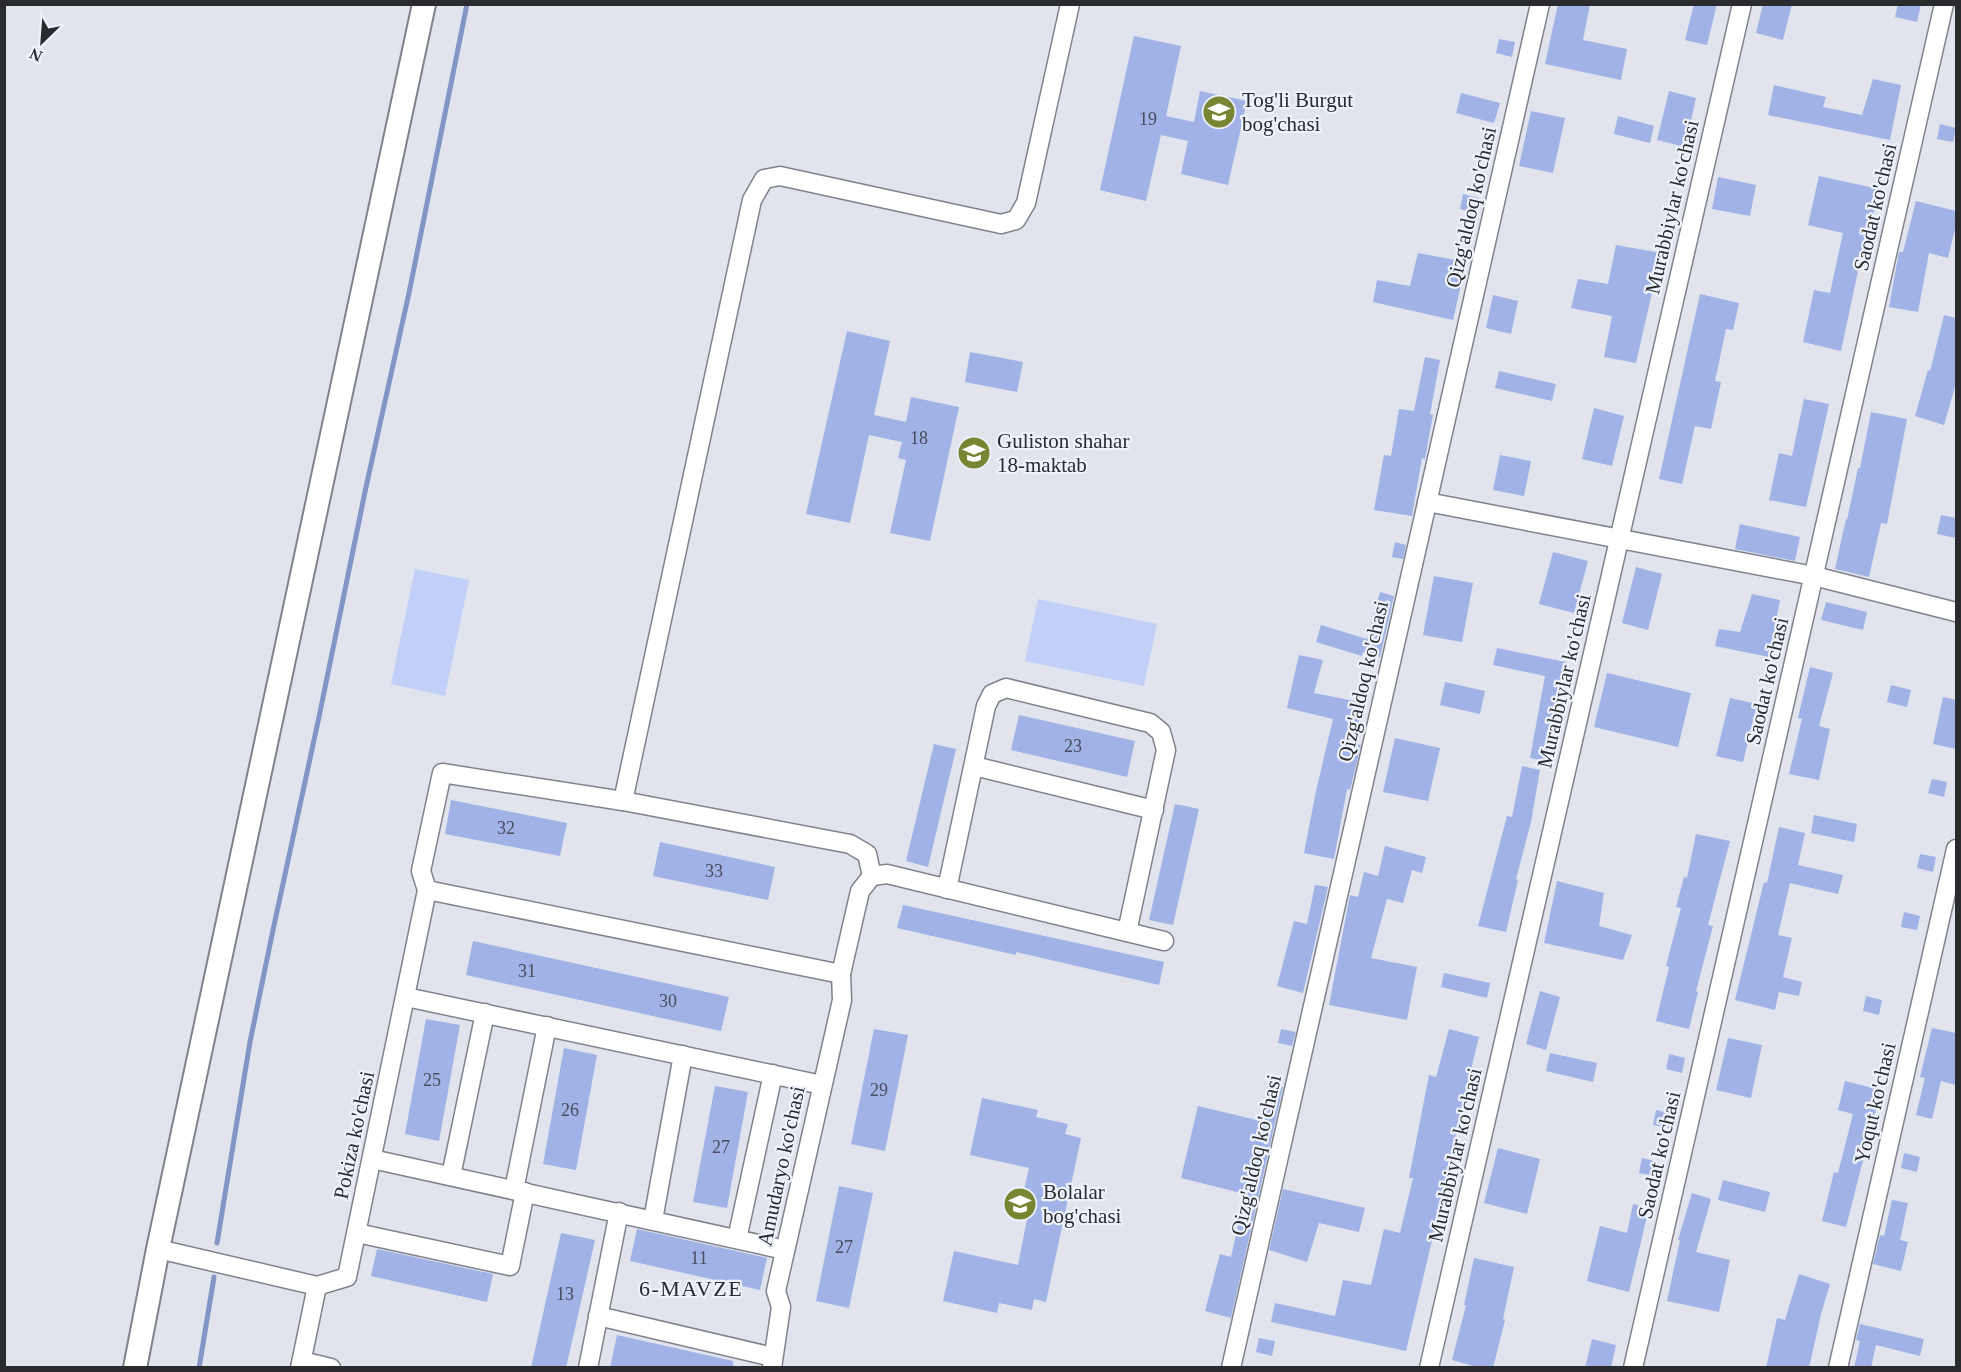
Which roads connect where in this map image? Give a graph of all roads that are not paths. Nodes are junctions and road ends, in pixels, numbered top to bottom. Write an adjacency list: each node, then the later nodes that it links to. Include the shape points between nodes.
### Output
1 (424, 4): 33 (main road)
2 (1070, 4): 11 (street, via 1026,202 1016,220 1001,224 780,176 764,179 758,189 752,200)
3 (1540, 4): 6 (street, Qizg'aldoq ko'chasi)
4 (1742, 4): 7 (street, Murabbiylar ko'chasi)
5 (1944, 4): 8 (street, Saodat ko'chasi)
6 (1427, 502): 7 (street); 42 (street, Qizg'aldoq ko'chasi)
7 (1620, 537): 8 (street); 43 (street, Murabbiylar ko'chasi)
8 (1814, 576): 9 (street); 44 (street, Saodat ko'chasi)
9 (1956, 612)
10 (974, 766): 12 (street); 12 (street, via 986,706 992,694 1006,688 1150,723 1161,732 1166,750); 15 (street)
11 (623, 801): 14 (street, via 850,844 867,854); 16 (street, Pokiza ko'chasi, via 442,773 421,871)
12 (1154, 810): 17 (street)
13 (1956, 849): 45 (street, Yoqut ko'chasi)
14 (872, 876): 15 (street, via 887,874); 19 (street, Amudaryo ko'chasi, via 860,891)
15 (947, 889): 17 (street)
16 (427, 890): 19 (street); 20 (street, Pokiza ko'chasi)
17 (1127, 932): 18 (street)
18 (1164, 941)
19 (841, 975): 25 (street, Amudaryo ko'chasi, via 842,1000)
20 (406, 997): 21 (street); 26 (street, Pokiza ko'chasi)
21 (485, 1013): 22 (street); 27 (street)
22 (547, 1026): 23 (street); 28 (street)
23 (683, 1055): 24 (street); 30 (street)
24 (773, 1074): 25 (street); 32 (street)
25 (822, 1085): 34 (street, Amudaryo ko'chasi)
26 (372, 1160): 27 (street); 31 (street, Pokiza ko'chasi)
27 (451, 1176): 28 (street)
28 (520, 1191): 29 (street); 31 (street, via 510,1266)
29 (619, 1212): 30 (street); 36 (street)
30 (653, 1220): 32 (street)
31 (357, 1233): 35 (street, Pokiza ko'chasi, via 347,1278)
32 (737, 1239): 34 (street)
33 (159, 1249): 35 (street); 39 (main road)
34 (785, 1250): 37 (street, Amudaryo ko'chasi, via 776,1291 782,1307)
35 (317, 1286): 38 (street)
36 (598, 1316): 37 (street); 41 (street)
37 (772, 1362)
38 (301, 1364): 40 (street)
39 (135, 1368)
40 (331, 1368)
41 (588, 1368)
42 (1231, 1368)
43 (1429, 1368)
44 (1633, 1368)
45 (1838, 1368)

